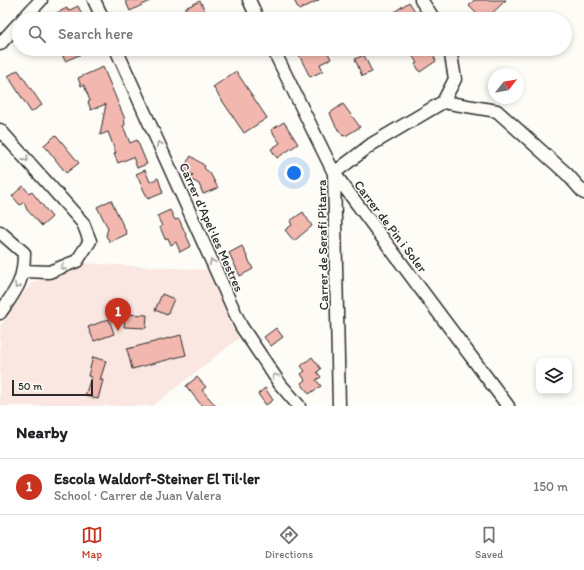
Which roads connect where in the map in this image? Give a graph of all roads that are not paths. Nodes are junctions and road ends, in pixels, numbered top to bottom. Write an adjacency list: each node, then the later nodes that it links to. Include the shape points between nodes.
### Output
1 (41, 0): 5 (street)
2 (94, 0): 6 (street)
3 (248, 0): 7 (street)
4 (421, 0): 8 (street)
5 (30, 12)
6 (100, 12)
7 (254, 12)
8 (429, 12)
9 (12, 31): 10 (street)
10 (0, 44)
11 (119, 56): 22 (street, Carrer d'Apel·les Mestres, one-way to 11, via 280,384 241,326)
12 (276, 56): 16 (street, Carrer de Pin i Soler)
13 (451, 56): 14 (street, via 455,79)
14 (443, 102): 16 (street, Carrer de Serafí Pitarra, via 372,144); 17 (street, via 497,111 567,174)
15 (0, 130): 19 (street, one-way to 19, via 83,223 90,241 77,261 49,272)
16 (334, 173): 21 (street, Carrer de Pin i Soler); 23 (street, Carrer de Serafí Pitarra)
17 (584, 193)
18 (0, 232): 19 (street, via 24,253)
19 (24, 271): 20 (street, one-way to 20, via 19,285)
20 (0, 313)
21 (504, 405)
22 (299, 406)
23 (339, 406)

